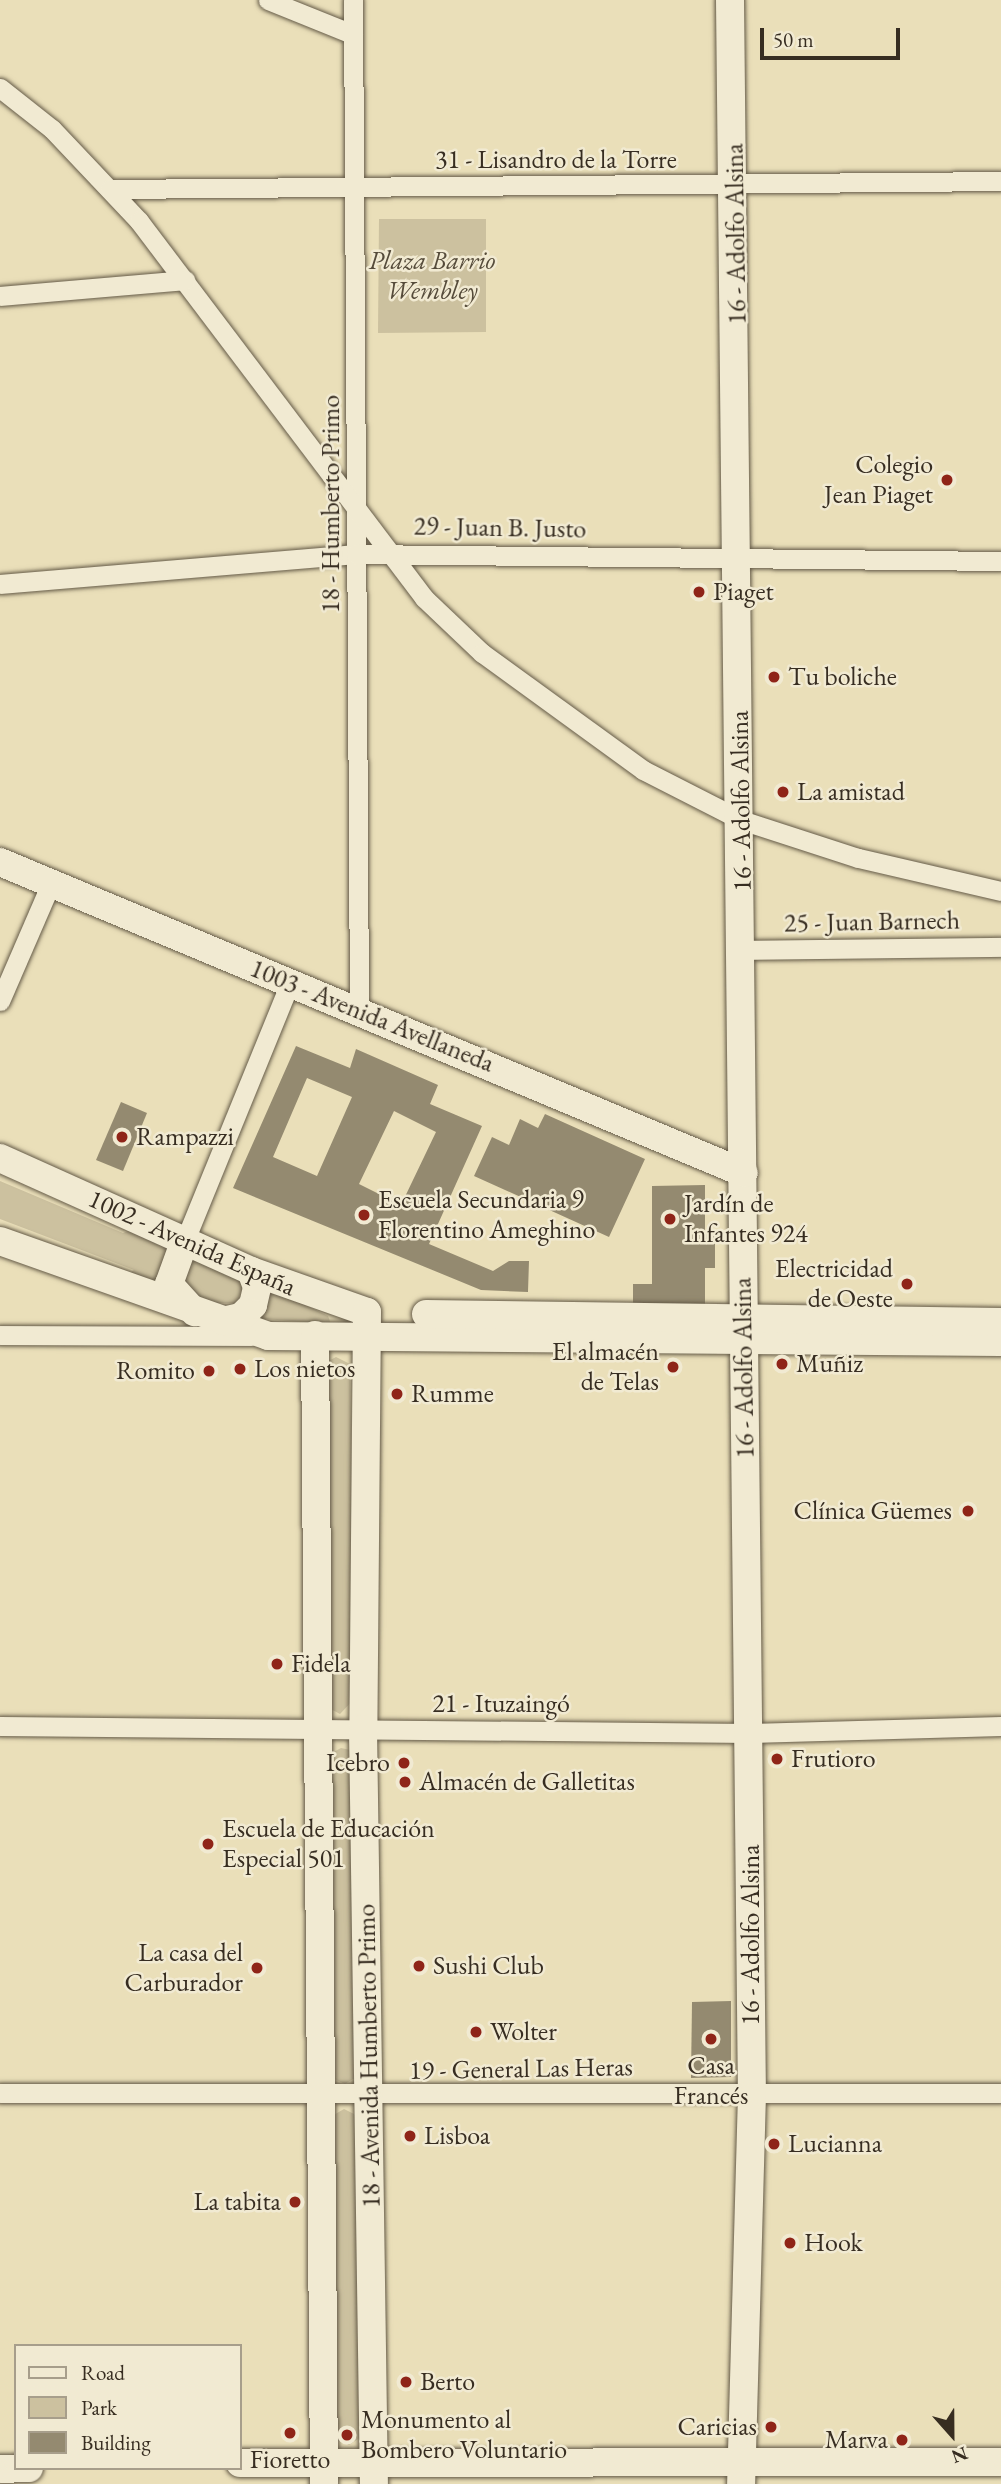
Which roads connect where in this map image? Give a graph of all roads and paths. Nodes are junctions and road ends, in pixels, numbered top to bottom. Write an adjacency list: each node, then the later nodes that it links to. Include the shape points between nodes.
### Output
1 (268, 0): 4 (street)
2 (353, 0): 4 (street, 18 - Humberto Primo)
3 (730, 0): 7 (street, 16 - Adolfo Alsina)
4 (352, 34): 8 (street, 18 - Humberto Primo)
5 (0, 88): 9 (street)
6 (1001, 181): 7 (street, 31 - Lisandro de la Torre)
7 (737, 186): 8 (street, 31 - Lisandro de la Torre); 15 (street, 16 - Adolfo Alsina)
8 (358, 187): 9 (street, 31 - Lisandro de la Torre); 12 (street, 18 - Humberto Primo)
9 (110, 189): 10 (street)
10 (186, 280): 11 (street); 12 (street)
11 (0, 296)
12 (356, 505): 13 (street); 14 (street, 18 - Humberto Primo)
13 (394, 553): 14 (street, 29 - Juan B. Justo); 15 (street, 29 - Juan B. Justo); 18 (street, via 424,598 482,653 575,725 643,771)
14 (356, 554): 17 (street, 29 - Juan B. Justo); 26 (street, 18 - Humberto Primo)
15 (738, 558): 16 (street, 29 - Juan B. Justo); 18 (street, 16 - Adolfo Alsina)
16 (1001, 561)
17 (0, 584)
18 (741, 820): 21 (street, via 858,858); 23 (street, 16 - Adolfo Alsina)
19 (0, 862): 20 (street, 1003 - Avenida Avellaneda)
20 (51, 883): 24 (street, 1003 - Avenida Avellaneda); 25 (street)
21 (1001, 891)
22 (1001, 947): 23 (street, 25 - Juan Barnech)
23 (743, 950): 28 (street, 16 - Adolfo Alsina)
24 (290, 983): 26 (street, 1003 - Avenida Avellaneda); 29 (street)
25 (0, 1001)
26 (359, 1008): 28 (street, 1003 - Avenida Avellaneda)
27 (0, 1158): 29 (street, 1002 - Avenida España)
28 (744, 1173): 36 (street, 16 - Adolfo Alsina)
29 (185, 1240): 31 (street, 1002 - Avenida España); 32 (street, via 169,1284)
30 (0, 1241): 32 (street, 1002 - Avenida España)
31 (251, 1271): 33 (street, via 257,1287 253,1305 241,1317); 35 (street, 1002 - Avenida España)
32 (195, 1313): 33 (street, 1002 - Avenida España)
33 (223, 1321): 39 (street, 1002 - Avenida España)
34 (1001, 1322): 36 (street)
35 (366, 1323): 36 (street, 1002 - Avenida España); 38 (street, 1002 - Avenida España); 44 (street, 18 - Avenida Humberto Primo)
36 (743, 1330): 40 (street); 45 (street, 16 - Adolfo Alsina)
37 (0, 1335): 39 (street)
38 (315, 1335): 39 (street, 1002 - Avenida España); 43 (street, 18 - Avenida Humberto Primo)
39 (268, 1336)
40 (1001, 1342)
41 (0, 1726): 43 (street, 21 - Ituzaingó)
42 (1001, 1726): 45 (street, 21 - Ituzaingó)
43 (321, 1729): 44 (street, 21 - Ituzaingó); 49 (street, 18 - Avenida Humberto Primo)
44 (363, 1729): 45 (street, 21 - Ituzaingó); 50 (street, 18 - Avenida Humberto Primo)
45 (750, 1732): 48 (street, 16 - Adolfo Alsina)
46 (0, 2092): 49 (street, 19 - General Las Heras)
47 (1001, 2093): 48 (street, 19 - General Las Heras)
48 (752, 2094): 50 (street, 19 - General Las Heras); 55 (street, 16 - Adolfo Alsina)
49 (322, 2097): 50 (street, 19 - General Las Heras); 54 (street, 18 - Avenida Humberto Primo)
50 (370, 2097): 53 (street, 18 - Avenida Humberto Primo)
51 (1001, 2462): 55 (street)
52 (242, 2463): 54 (street)
53 (374, 2472): 54 (street); 55 (street)
54 (324, 2473)
55 (741, 2475)

